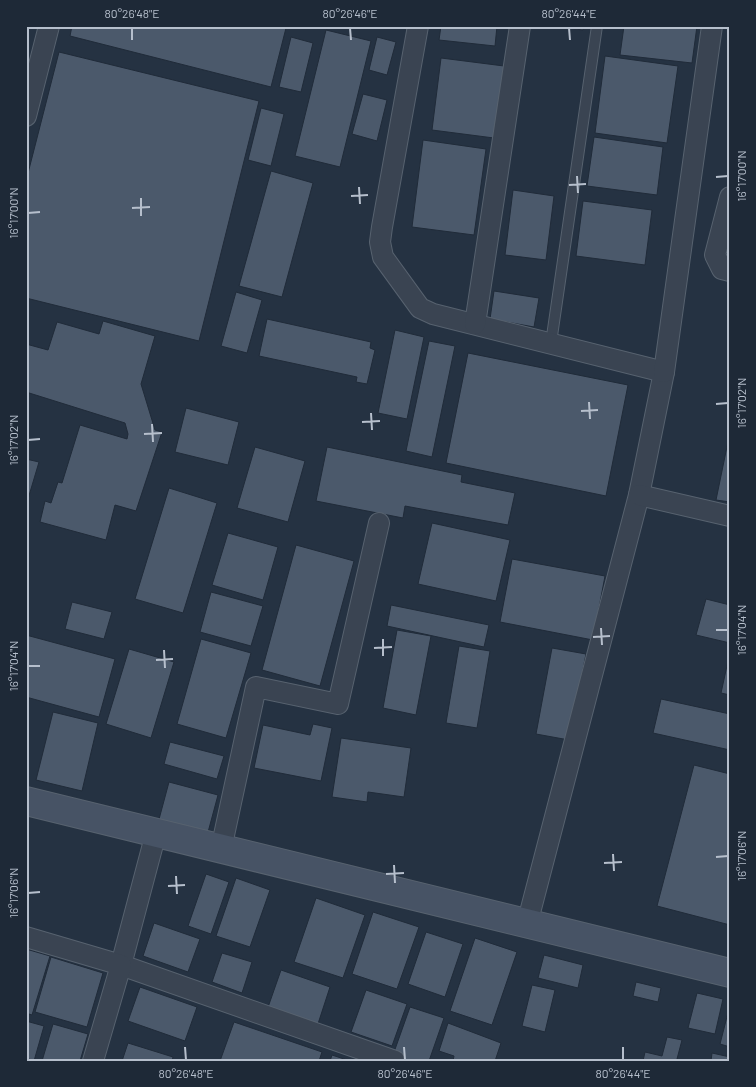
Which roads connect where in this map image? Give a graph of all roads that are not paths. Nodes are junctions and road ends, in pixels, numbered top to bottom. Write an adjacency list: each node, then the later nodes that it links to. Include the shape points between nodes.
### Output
1 (49, 26): 6 (street)
2 (418, 26): 9 (street, via 380,242 383,257 420,308)
3 (520, 26): 9 (street)
4 (597, 26): 10 (lane)
5 (712, 26): 11 (street)
6 (26, 116)
7 (730, 197): 8 (street, via 715,255 722,269)
8 (730, 271)
9 (475, 324): 10 (street)
10 (551, 344): 11 (street)
11 (664, 372): 12 (street)
12 (639, 495): 13 (street); 18 (street)
13 (730, 516)
14 (379, 523): 17 (street, via 338,704 256,687)
15 (26, 801): 16 (street)
16 (156, 833): 17 (street); 20 (street)
17 (221, 849): 18 (street)
18 (527, 924): 21 (street)
19 (26, 937): 20 (street)
20 (121, 965): 22 (street); 23 (street)
21 (730, 973)
22 (93, 1061)
23 (395, 1061)

